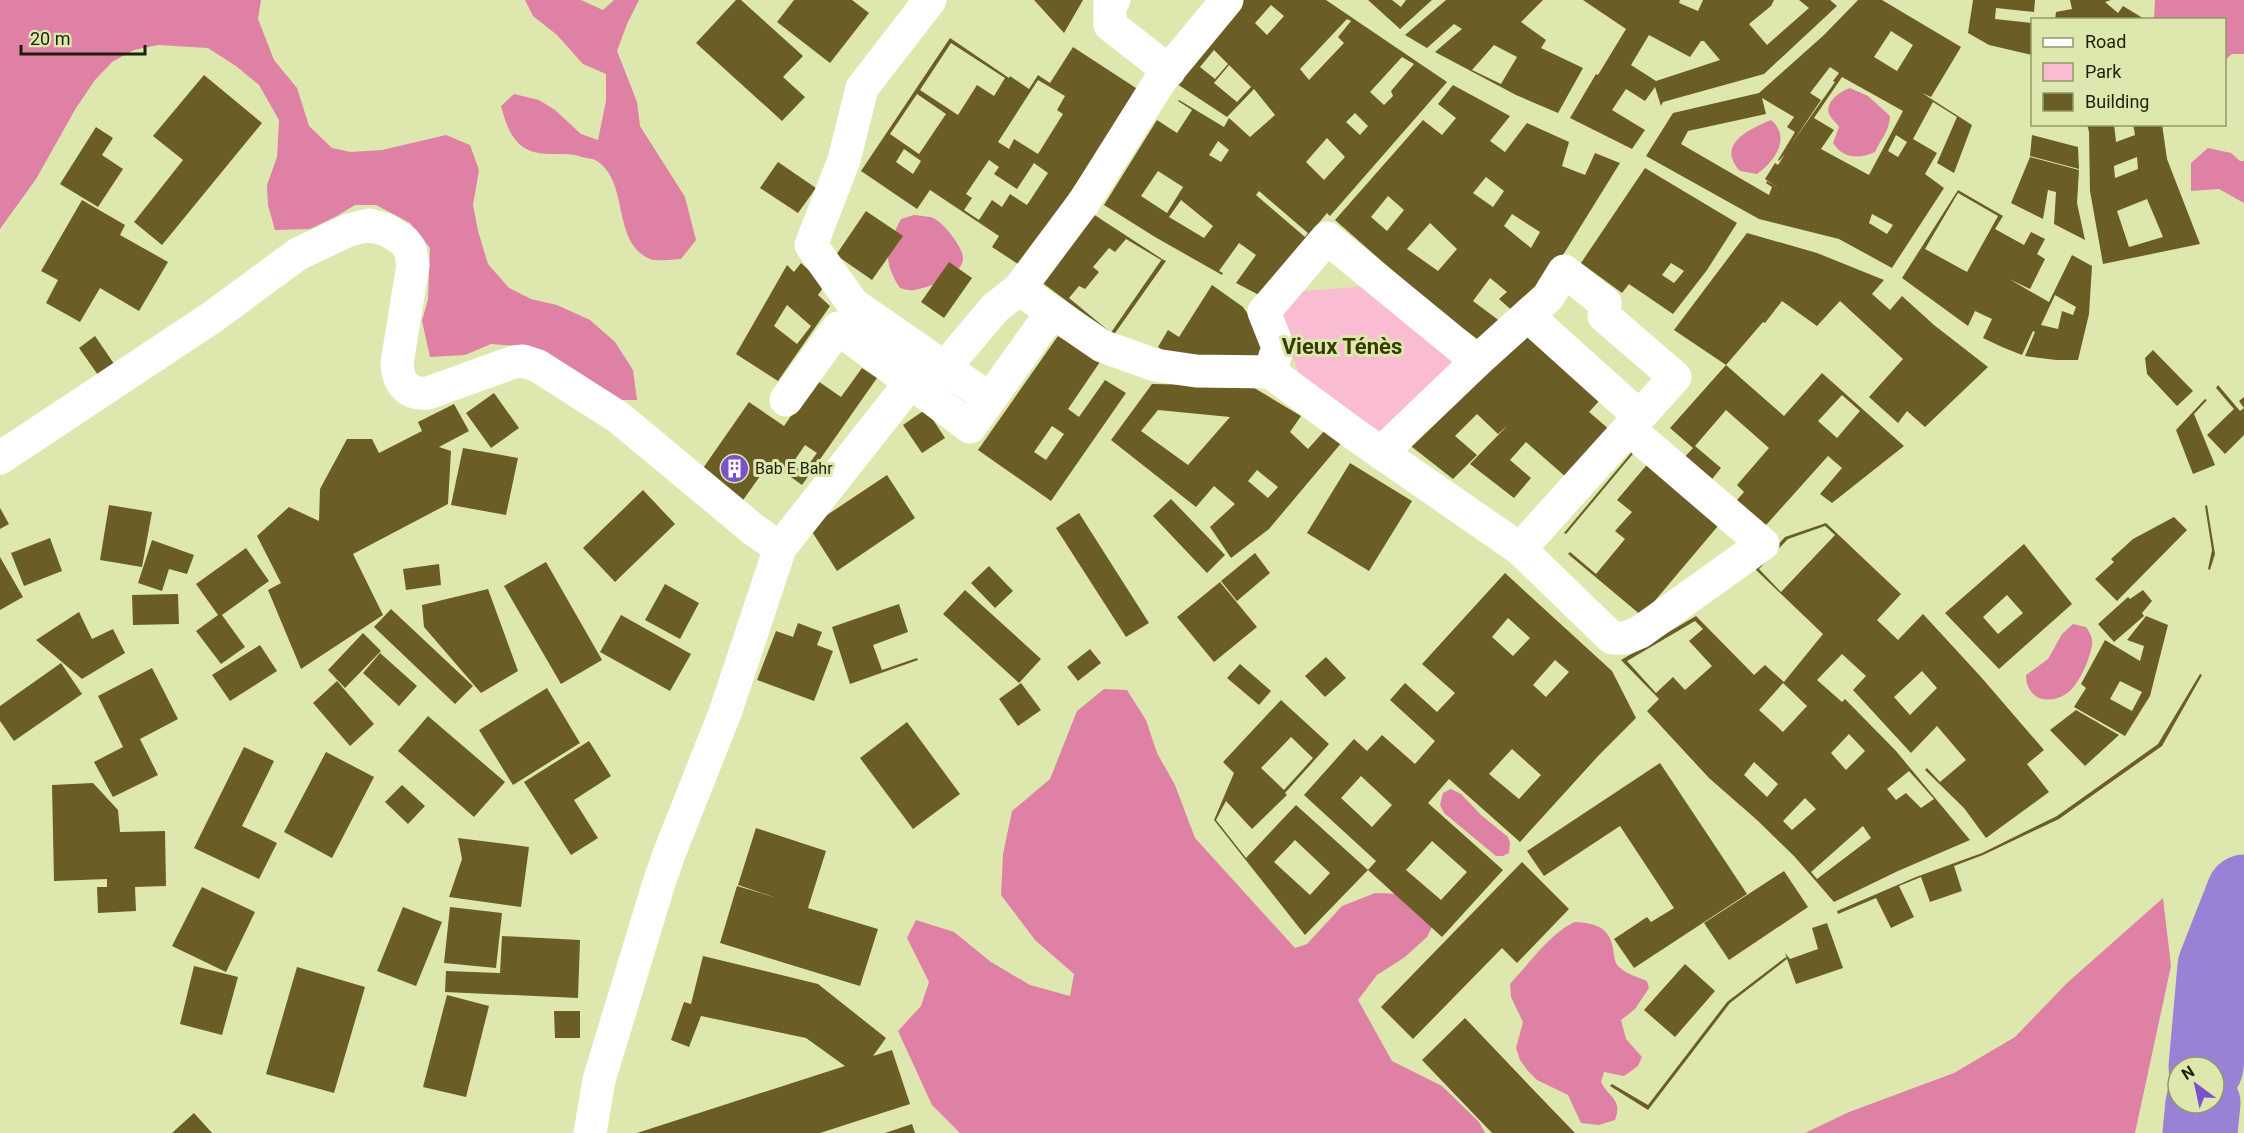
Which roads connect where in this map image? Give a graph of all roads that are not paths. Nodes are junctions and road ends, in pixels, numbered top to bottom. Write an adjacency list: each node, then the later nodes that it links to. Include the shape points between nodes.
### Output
1 (930, 0): 8 (street, via 862,88 844,160 811,245)
2 (1114, 0): 4 (street, via 1110,3 1110,25)
3 (1226, 0): 4 (street)
4 (1169, 71): 5 (street, via 1084,202)
5 (1019, 289): 6 (street); 10 (street, via 995,308)
6 (1052, 312): 11 (street, via 1102,346 1155,365 1196,371); 13 (street)
7 (1528, 315): 9 (street); 15 (street); 15 (street, via 1548,297 1564,270 1605,303 1604,316 1675,377)
8 (845, 316): 10 (street); 12 (street); 14 (street)
9 (1477, 361): 11 (street, via 1327,238 1264,312 1278,346); 16 (street)
10 (946, 366): 12 (street); 13 (street)
11 (1270, 372): 16 (street)
12 (911, 381): 13 (street, via 970,426); 18 (street)
13 (990, 399)
14 (786, 400)
15 (1634, 422): 19 (street); 19 (street, via 1763,544 1626,638 1612,638)
16 (1381, 453): 19 (street)
17 (0, 458): 18 (street, via 211,318 298,254 359,226 379,226 410,249 413,265 397,363 399,378 411,392 429,393 514,362 538,366 618,417)
18 (780, 548): 20 (street, via 725,713 658,886 598,1080)
19 (1520, 549)
20 (590, 1133)

